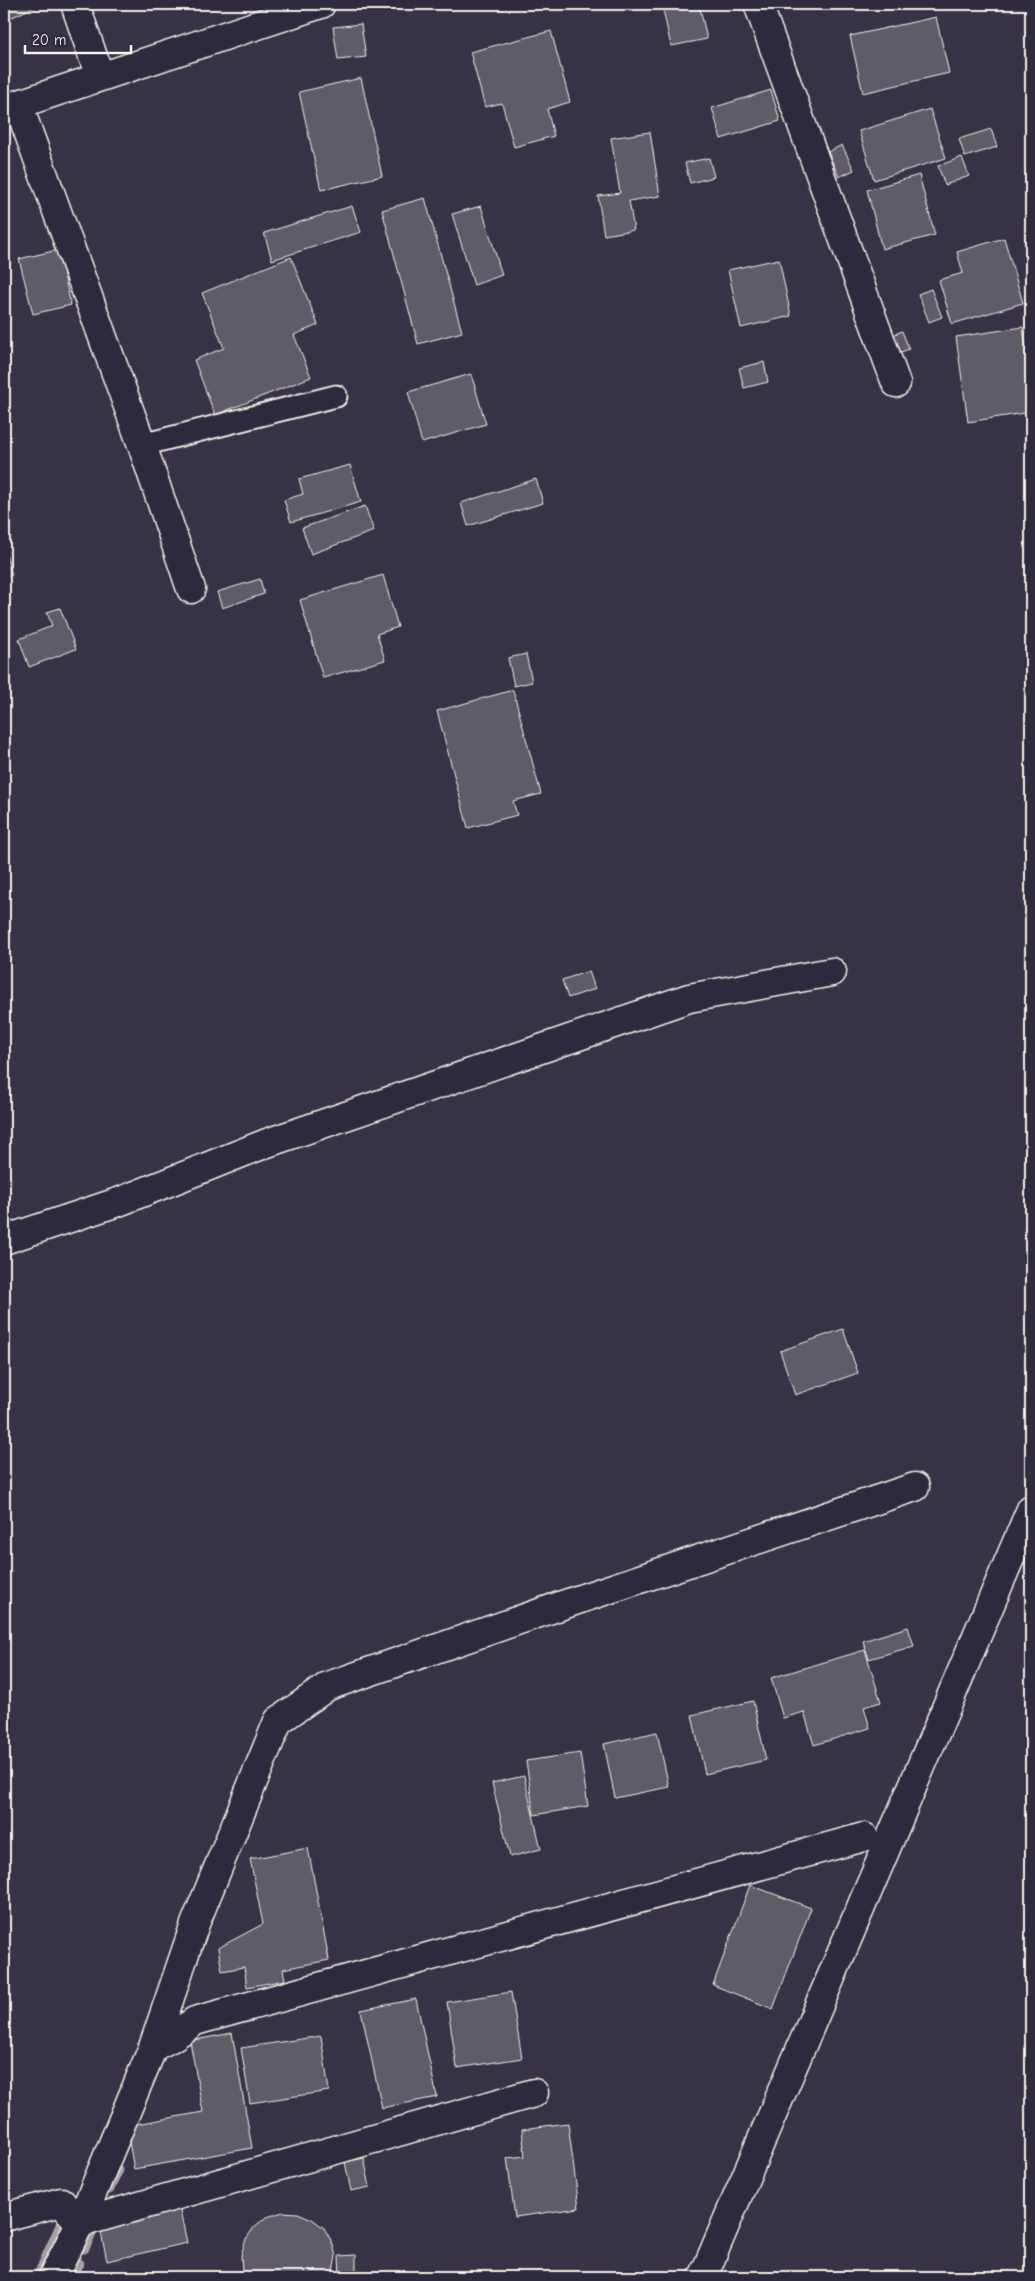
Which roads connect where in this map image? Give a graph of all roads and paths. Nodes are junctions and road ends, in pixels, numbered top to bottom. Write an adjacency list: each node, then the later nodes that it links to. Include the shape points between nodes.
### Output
1 (75, 4): 4 (street)
2 (321, 4): 4 (street)
3 (758, 4): 6 (street)
4 (100, 76): 5 (street)
5 (11, 107): 8 (street)
6 (896, 383)
7 (336, 396): 8 (lane)
8 (142, 445): 9 (street)
9 (191, 589)
10 (832, 972): 11 (street, via 689,998 276,1140 120,1201)
11 (4, 1240)
12 (915, 1487): 15 (street, via 328,1686 278,1721 195,1924)
13 (1031, 1509): 20 (street)
14 (864, 1838): 15 (street, via 195,2021)
15 (153, 2046): 18 (street)
16 (534, 2093): 18 (street)
17 (4, 2217): 18 (street, via 61,2202)
18 (80, 2223): 19 (street)
19 (53, 2277)
20 (703, 2277)

